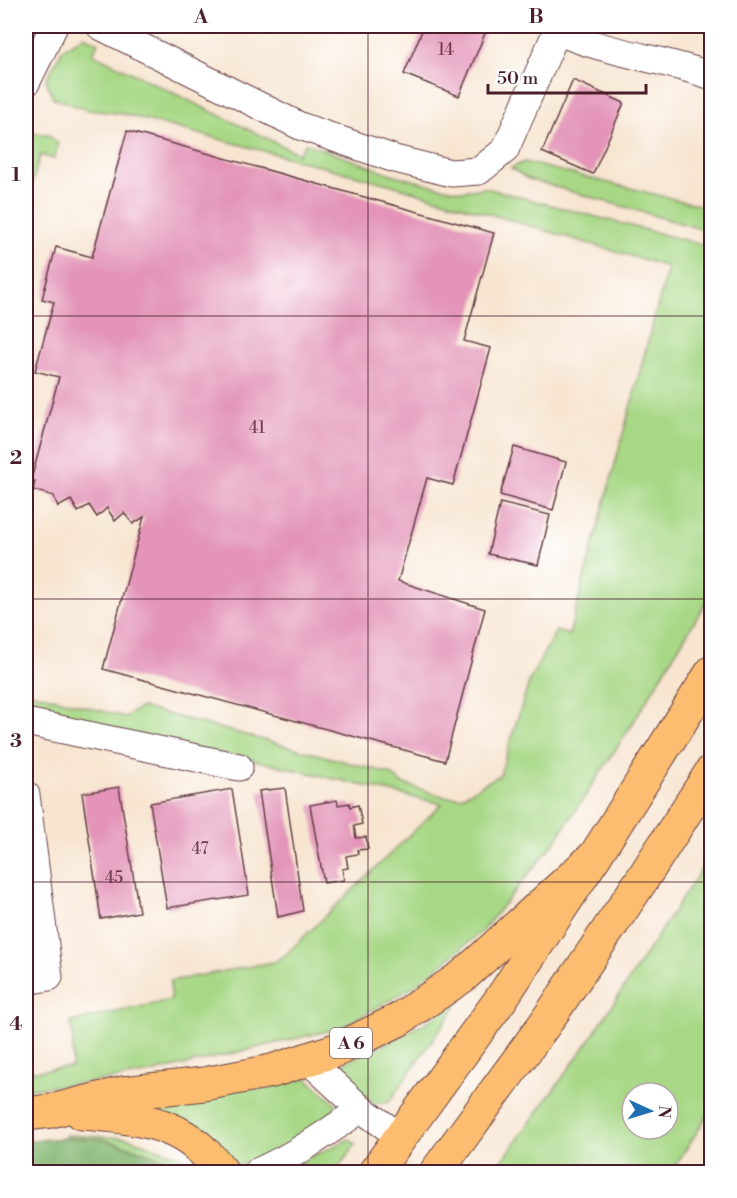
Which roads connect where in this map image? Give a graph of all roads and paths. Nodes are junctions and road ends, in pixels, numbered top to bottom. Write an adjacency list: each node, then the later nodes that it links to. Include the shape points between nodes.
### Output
1 (54, 26): 5 (street)
2 (100, 26): 3 (street, via 300,126 395,159 451,173 479,171 505,150)
3 (558, 28): 4 (street, via 583,43)
4 (711, 76)
5 (26, 83)
6 (711, 672): 11 (highway, A 6)
7 (26, 722): 8 (street)
8 (239, 767)
9 (711, 771): 20 (highway, via 544,1025)
10 (26, 795): 12 (street, via 49,977)
11 (595, 856): 13 (highway, A 6, via 463,976 398,1020); 16 (highway, A 6, via 501,999)
12 (26, 981)
13 (308, 1060): 14 (street); 15 (highway, A 6, via 272,1071 123,1093)
14 (361, 1109): 16 (street); 18 (street, via 314,1142)
15 (38, 1112): 17 (highway, A 6, via 126,1116 154,1122 179,1132 201,1148)
16 (401, 1137): 19 (highway, A 6)
17 (222, 1173)
18 (257, 1173)
19 (375, 1173)
20 (436, 1173)

